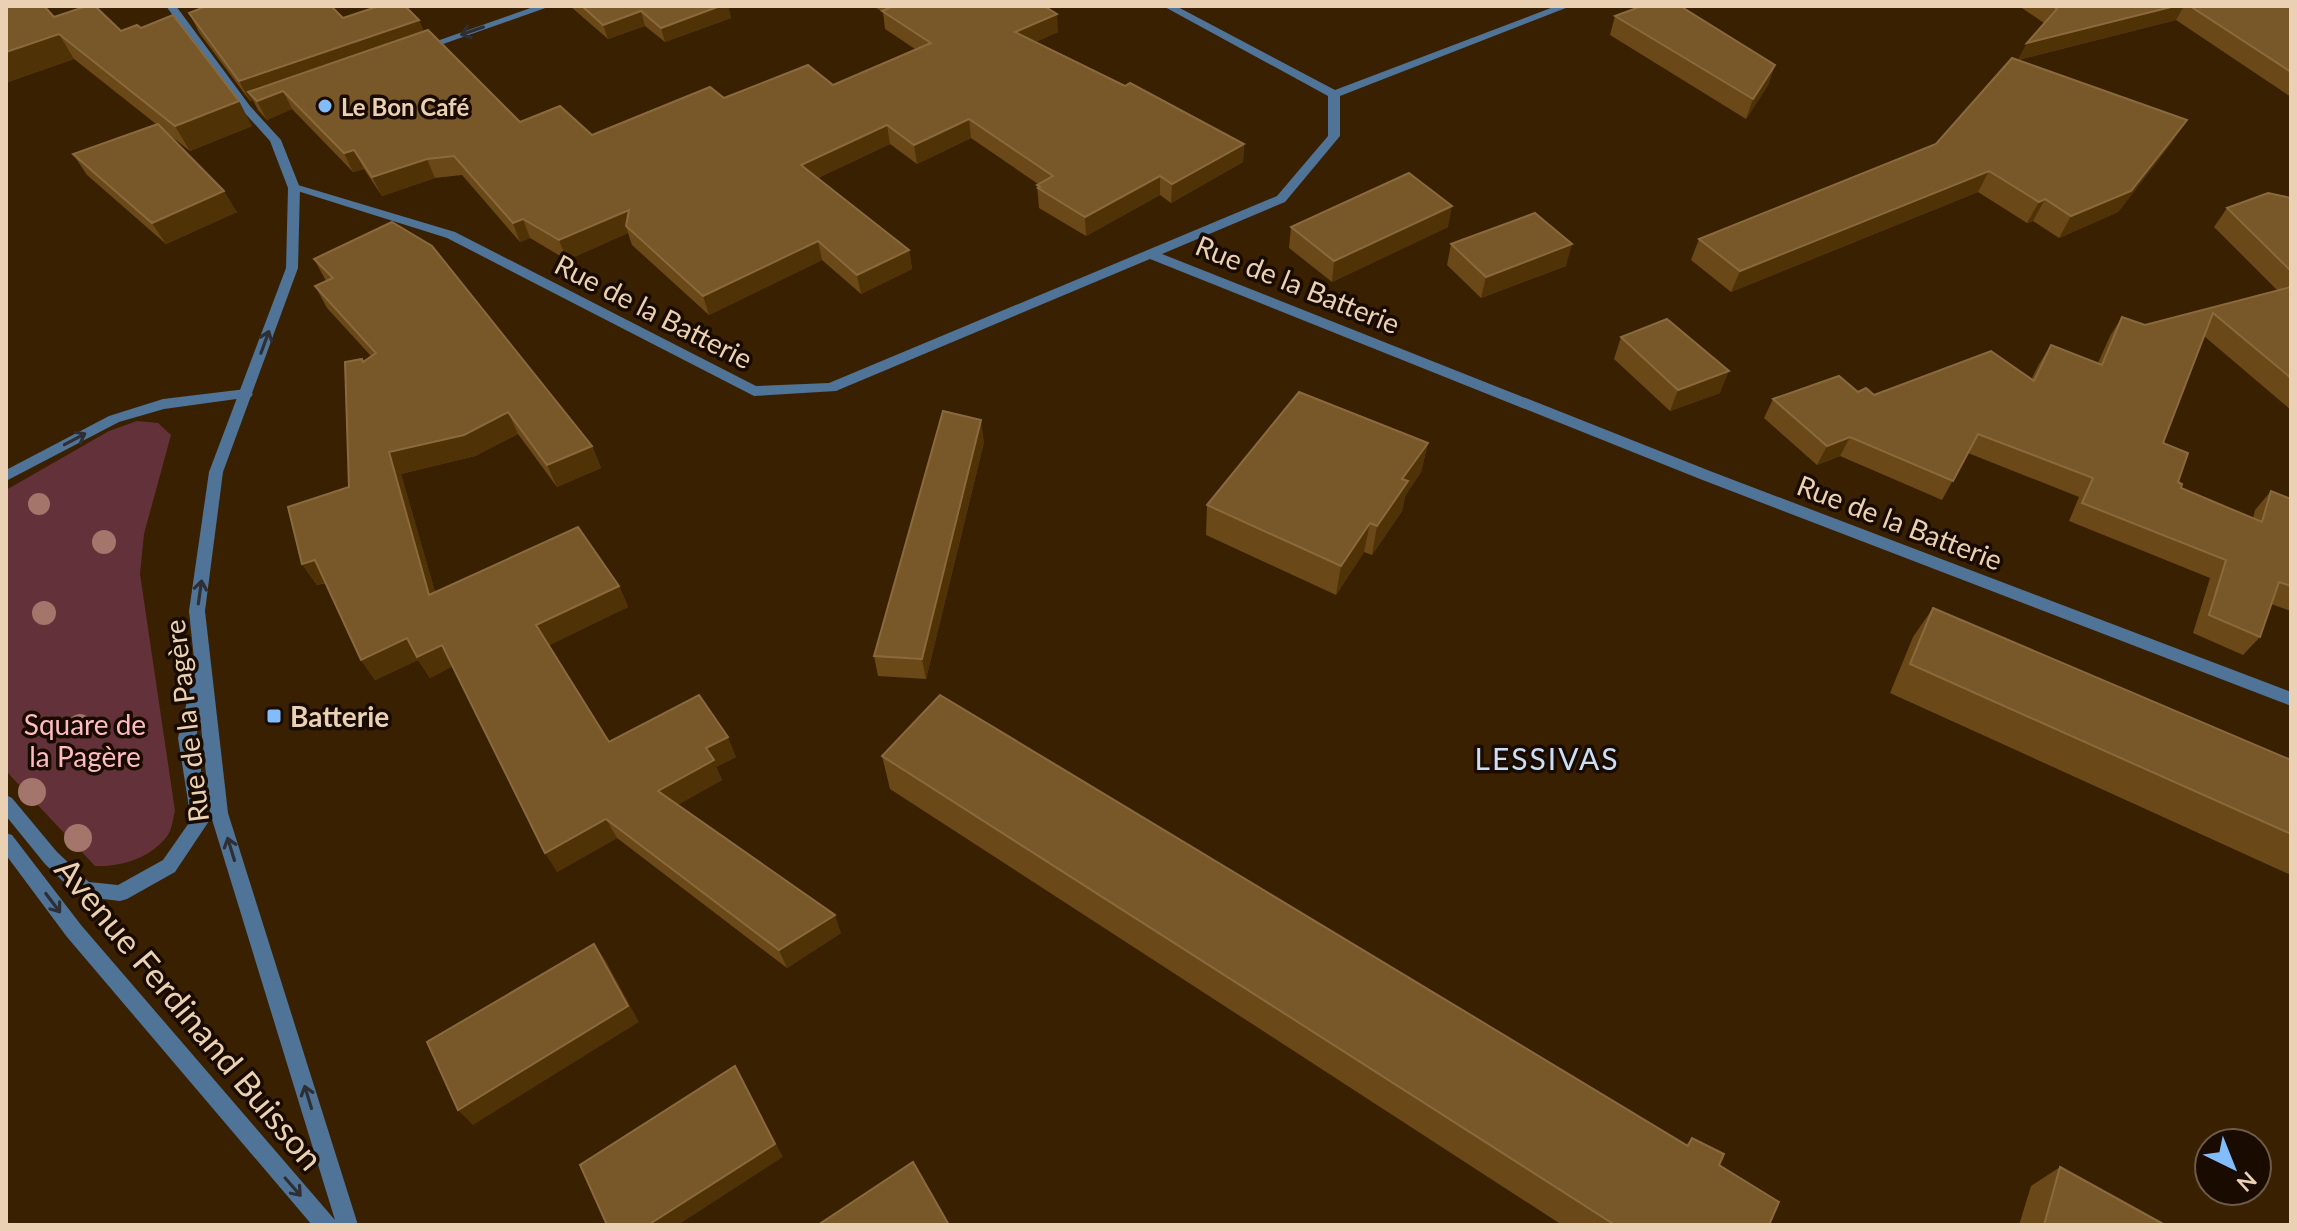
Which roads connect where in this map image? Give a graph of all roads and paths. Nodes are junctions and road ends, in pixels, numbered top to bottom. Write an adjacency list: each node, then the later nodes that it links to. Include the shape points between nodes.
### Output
1 (171, 6): 7 (street, Rue de la Pagère, via 253,106 275,140)
2 (546, 6): 5 (street, one-way to 5)
3 (1168, 6): 6 (street)
4 (1566, 6): 6 (street)
5 (411, 52)
6 (1334, 94): 8 (street, via 1334,136 1281,199)
7 (294, 188): 8 (street, Rue de la Batterie, via 451,235 754,391 831,388); 9 (street, Rue de la Pagère, one-way to 7, via 292,268)
8 (1153, 255): 12 (street, Rue de la Batterie, via 1705,475)
9 (246, 394): 10 (street, one-way to 9, via 114,419 163,404); 11 (street, Rue de la Pagère, one-way to 9, via 197,611 216,472)
10 (6, 476)
11 (204, 659): 13 (street, via 187,738 200,821 169,866 120,893 85,890); 16 (street, Rue de la Pagère, one-way to 11, via 219,813)
12 (2291, 699)
13 (6, 803)
14 (6, 841): 15 (street, Avenue Ferdinand Buisson, one-way to 15, via 74,931)
15 (326, 1225)
16 (347, 1225)

